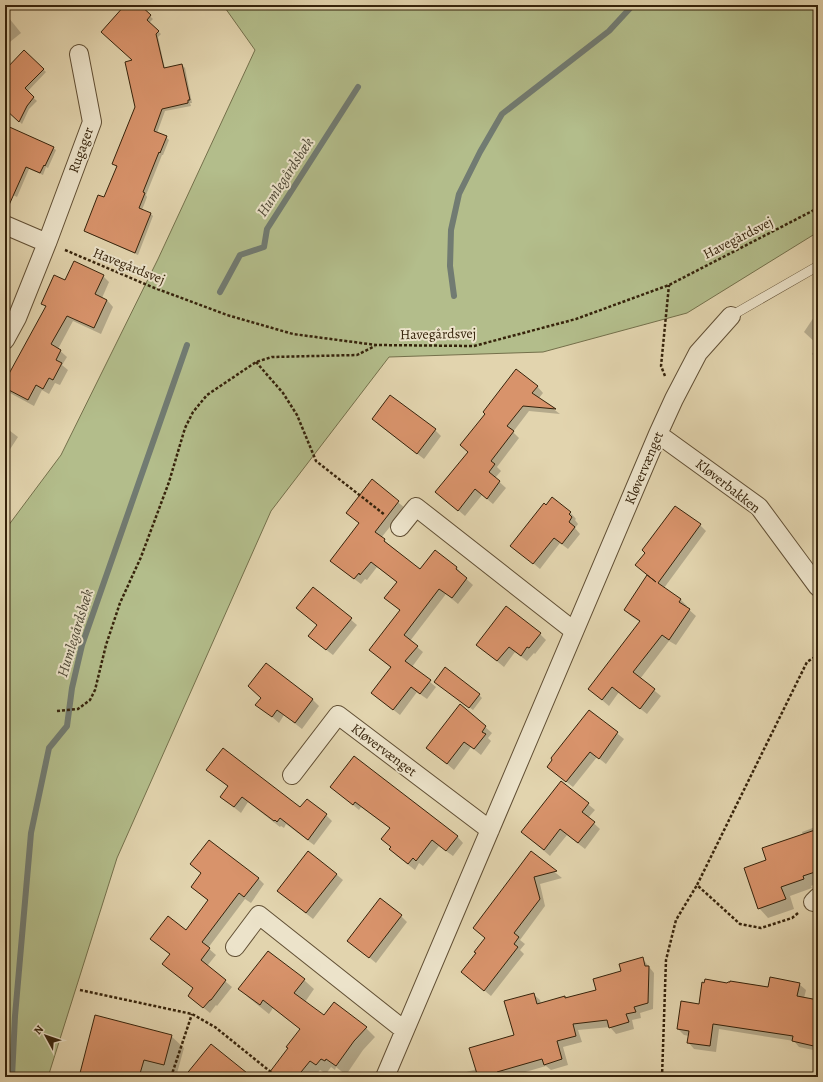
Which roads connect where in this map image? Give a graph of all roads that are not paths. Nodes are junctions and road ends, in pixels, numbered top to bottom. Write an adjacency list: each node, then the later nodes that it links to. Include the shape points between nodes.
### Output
1 (79, 54): 3 (street, Rugager, via 92,122)
2 (5, 225): 3 (street)
3 (47, 242): 6 (street, Rugager, via 17,318)
4 (818, 266): 5 (lane)
5 (732, 316): 7 (street, Kløvervænget, via 698,353)
6 (5, 340)
7 (658, 434): 9 (street, Kløverbakken, via 759,507); 10 (street, Kløvervænget)
8 (400, 527): 10 (street, via 416,507)
9 (818, 587)
10 (574, 631): 12 (street, Kløvervænget)
11 (292, 775): 12 (street, Kløvervænget, via 338,715)
12 (490, 830): 14 (street, Kløvervænget)
13 (235, 947): 14 (street, via 260,915)
14 (404, 1030): 15 (street, Kløvervænget)
15 (385, 1077)

